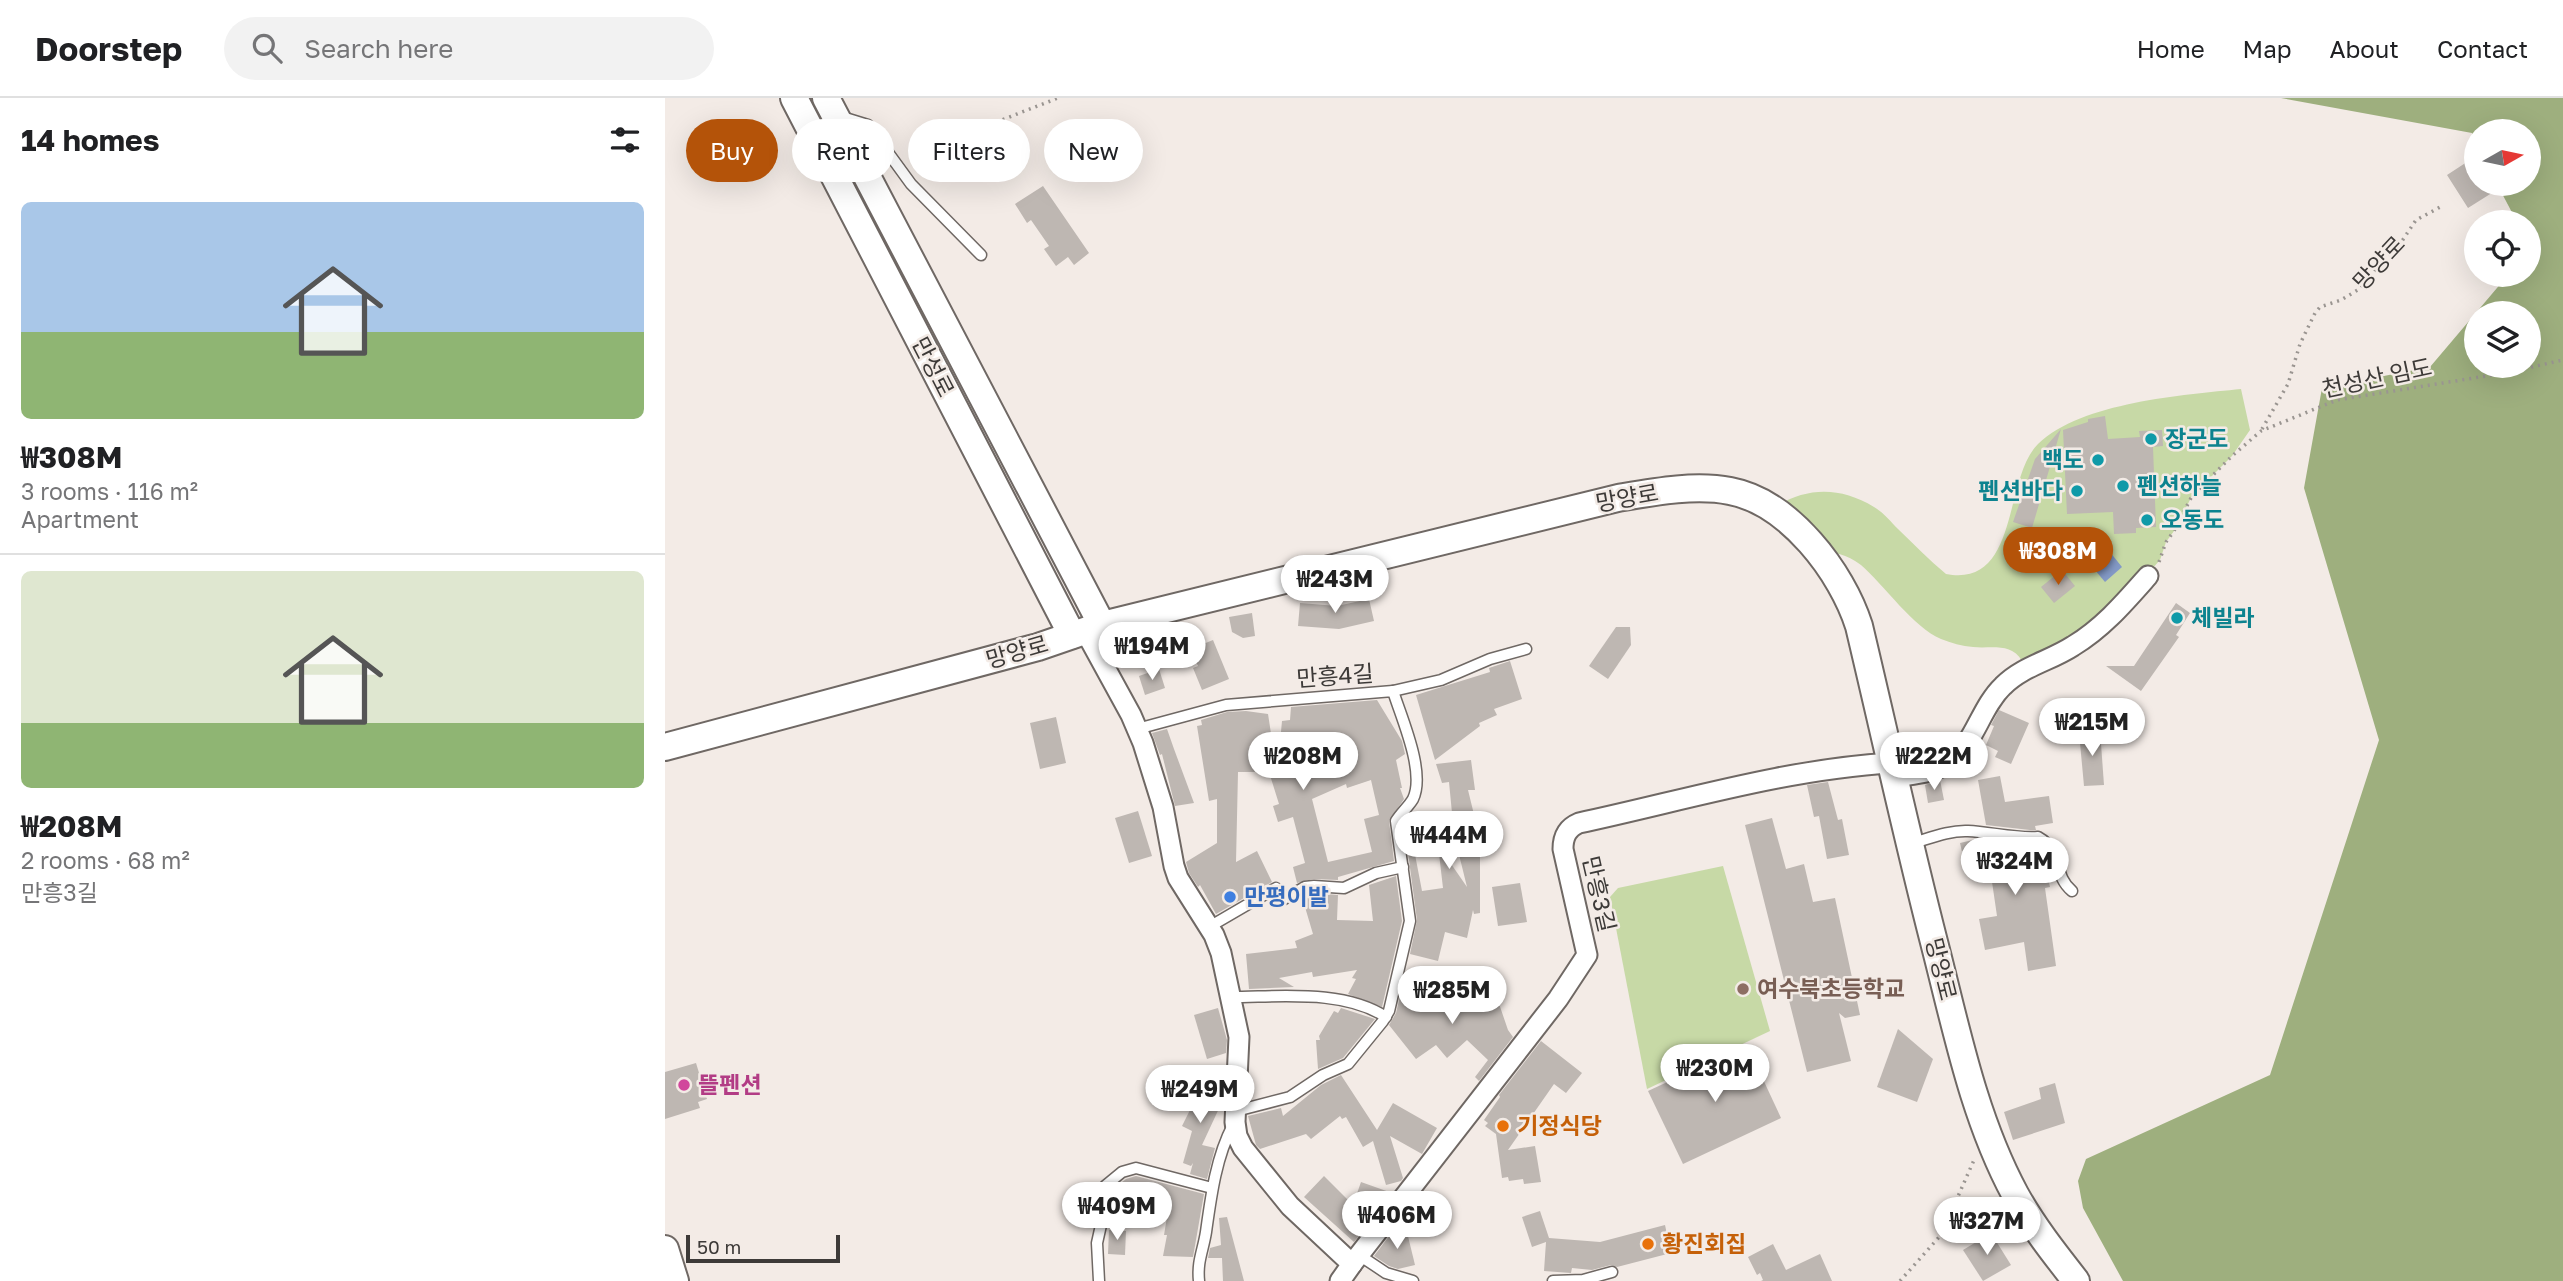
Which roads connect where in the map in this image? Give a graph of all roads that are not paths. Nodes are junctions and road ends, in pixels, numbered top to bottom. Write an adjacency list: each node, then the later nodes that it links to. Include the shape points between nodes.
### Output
1 (794, 98): 5 (main road, 만성로)
2 (830, 106): 3 (lane, via 868,125 908,180); 5 (main road, 만성로)
3 (981, 255)
4 (2148, 576): 10 (street, via 2099,628 2003,686 1951,762 1933,770)
5 (1086, 630): 8 (street); 9 (main road, 망양로, via 1025,651); 10 (main road, 망양로, via 1618,498 1732,491 1756,499 1787,521 1842,585 1859,626)
6 (1526, 649): 7 (lane, via 1441,680)
7 (1393, 691): 8 (lane, 만흥4길, via 1226,705); 12 (lane, 만흥4길, via 1415,768 1413,798 1396,821)
8 (1137, 729): 14 (street, via 1163,807 1174,866 1184,891)
9 (665, 747)
10 (1893, 770): 11 (main road, 망양로); 20 (street, 만흥3길, via 1848,766 1806,772 1570,828 1563,849 1587,955 1558,999)
11 (1909, 844): 13 (lane, via 1961,831 2038,837 2054,850 2062,879); 28 (main road, 망양로, via 1987,1132 2016,1196)
12 (1403, 867): 14 (lane, via 1344,888 1305,887 1284,899 1276,888); 16 (lane, 만흥4길, via 1411,921)
13 (2072, 891)
14 (1209, 927): 15 (street, via 1221,953)
15 (1231, 997): 16 (lane, via 1359,1003); 17 (street, via 1240,1050)
16 (1386, 1017): 17 (lane, 만흥4길, via 1341,1069 1290,1097)
17 (1236, 1116): 18 (lane); 20 (street, via 1243,1147 1290,1206)
18 (1212, 1188): 23 (lane, via 1136,1168 1122,1172 1105,1186 1101,1202); 24 (lane, via 1197,1262)
19 (665, 1249): 22 (main road)
20 (1355, 1260): 25 (street, 만흥3길); 26 (lane)
21 (1612, 1272): 27 (lane, via 1583,1280)
22 (675, 1281)
23 (1099, 1281)
24 (1199, 1281)
25 (1340, 1281)
26 (1413, 1281)
27 (1553, 1281)
28 (2076, 1281)

